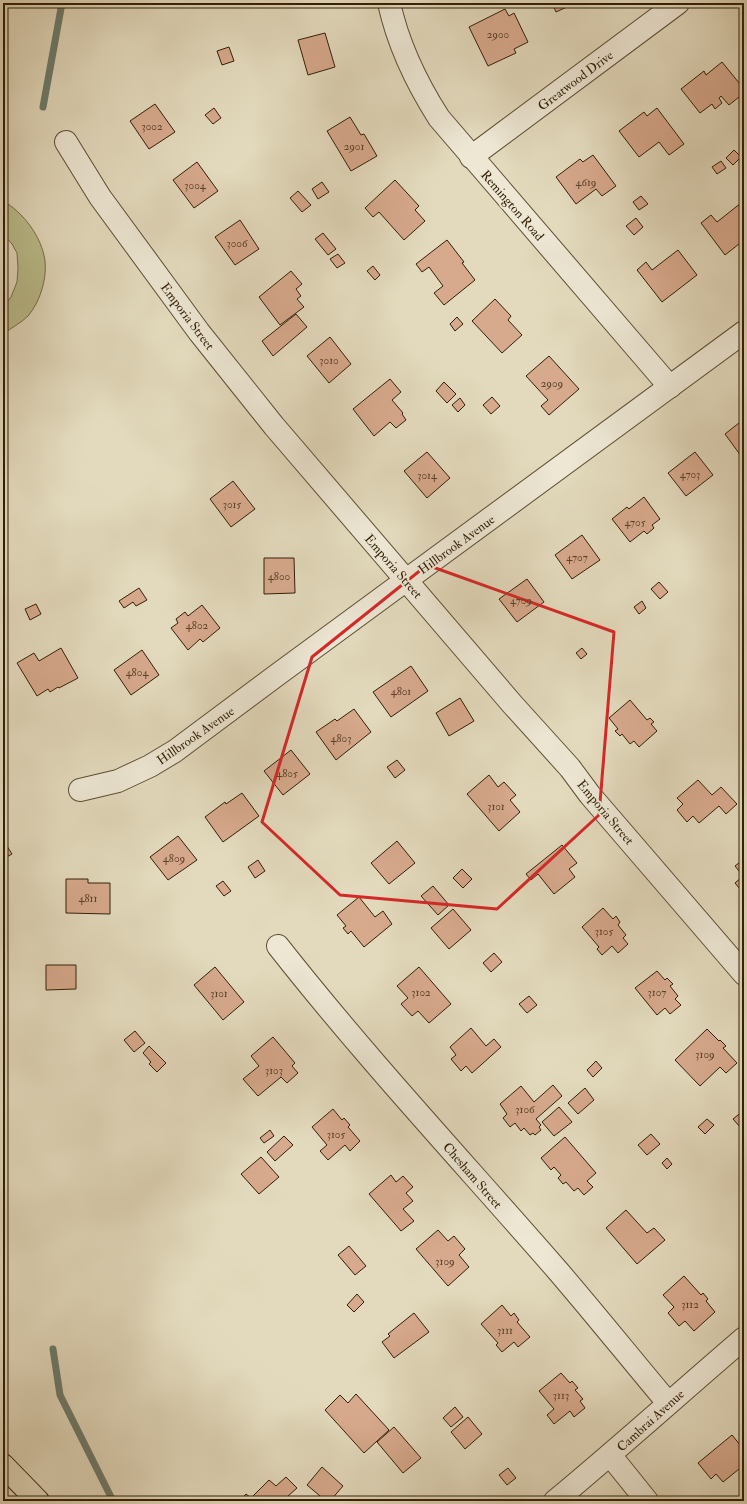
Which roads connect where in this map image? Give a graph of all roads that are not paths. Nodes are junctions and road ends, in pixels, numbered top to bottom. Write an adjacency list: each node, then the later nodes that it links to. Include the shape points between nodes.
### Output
1 (389, 3): 4 (street, Remington Road, via 402,48 426,98)
2 (678, 3): 4 (street, Greatwood Drive)
3 (66, 142): 7 (street, Emporia Street, via 100,197 199,332 274,426)
4 (471, 157): 6 (street, Remington Road)
5 (744, 332): 6 (street, Hillbrook Avenue)
6 (670, 387): 7 (street, Hillbrook Avenue)
7 (406, 580): 8 (street, Hillbrook Avenue, via 175,751 118,781); 10 (street, Emporia Street, via 570,768 590,795)
8 (80, 790)
9 (278, 946): 12 (street, Chesham Street, via 388,1079 559,1272)
10 (744, 974)
11 (744, 1338): 12 (street, Cambrai Avenue)
12 (668, 1403): 13 (street, Cambrai Avenue)
13 (610, 1455): 16 (street, Cambrai Avenue); 17 (street)
14 (3, 1465): 15 (main road)
15 (38, 1501)
16 (555, 1501)
17 (647, 1501)

